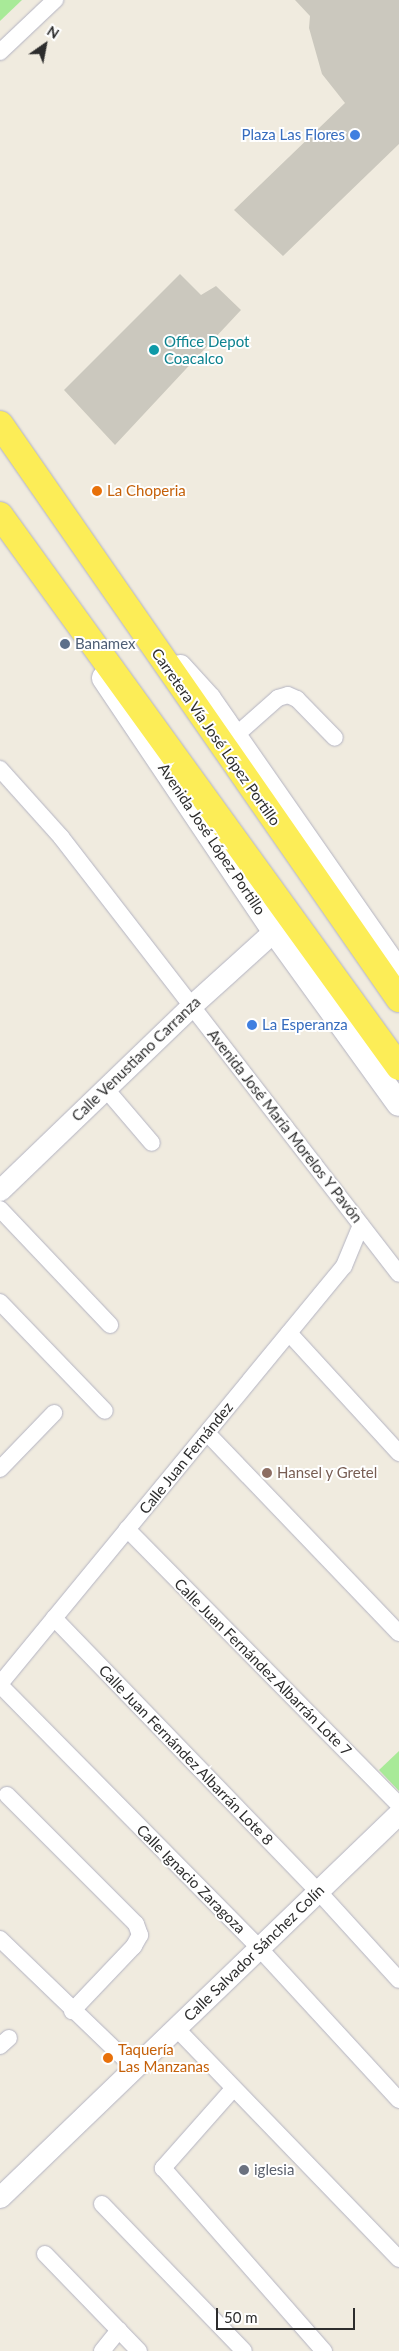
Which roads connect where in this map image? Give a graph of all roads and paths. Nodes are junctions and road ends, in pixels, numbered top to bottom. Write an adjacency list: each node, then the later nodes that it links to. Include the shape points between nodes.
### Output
1 (55, 0): 2 (street)
2 (0, 52)
3 (0, 424): 6 (main road, Carretera Vía José López Portillo)
4 (0, 515): 5 (main road)
5 (38, 567): 10 (main road, Avenida José López Portillo, via 129,718); 14 (main road)
6 (102, 570): 7 (main road, via 209,699); 12 (main road, Carretera Vía José López Portillo)
7 (235, 736): 8 (street, via 278,698 288,695); 11 (main road)
8 (335, 738)
9 (0, 769): 13 (street, Avenida José María Morelos Y Pavón, via 61,837)
10 (274, 931): 13 (street, Calle Venustiano Carranza); 16 (main road, Avenida José López Portillo)
11 (399, 972)
12 (399, 999)
13 (192, 1005): 15 (street, Calle Venustiano Carranza); 20 (street, Avenida José María Morelos Y Pavón)
14 (399, 1067)
15 (106, 1088): 17 (street); 18 (street, Calle Venustiano Carranza)
16 (399, 1104)
17 (152, 1143)
18 (0, 1190)
19 (0, 1209): 23 (street)
20 (361, 1225): 21 (street, Avenida José María Morelos Y Pavón); 24 (street, Calle Juan Fernández, via 344,1266)
21 (399, 1274)
22 (0, 1302): 25 (street)
23 (110, 1325)
24 (288, 1333): 27 (street, Calle Juan Fernández); 28 (street)
25 (105, 1411)
26 (54, 1413): 29 (street)
27 (207, 1433): 30 (street, Calle Juan Fernández); 32 (street)
28 (399, 1453)
29 (0, 1469)
30 (128, 1529): 31 (street, Calle Juan Fernández); 35 (street, Calle Juan Fernández Albarrán Lote 7)
31 (54, 1618): 33 (street, Calle Juan Fernández); 37 (street, Calle Juan Fernández Albarrán Lote 8)
32 (399, 1633)
33 (0, 1685): 39 (street, Calle Ignacio Zaragoza)
34 (7, 1794): 41 (street, via 136,1924 140,1934 134,1946)
35 (399, 1805)
36 (399, 1813): 37 (street, Calle Salvador Sánchez Colín)
37 (318, 1890): 39 (street, Calle Salvador Sánchez Colín); 40 (street, Calle Juan Fernández Albarrán Lote 8)
38 (0, 1939): 41 (street)
39 (260, 1949): 42 (street, Calle Salvador Sánchez Colín); 45 (street, Calle Ignacio Zaragoza)
40 (399, 1980)
41 (72, 2010): 43 (street)
42 (176, 2028): 43 (street, Calle Salvador Sánchez Colín); 44 (street)
43 (134, 2068): 46 (street, Calle Salvador Sánchez Colín)
44 (233, 2089): 49 (street); 54 (street, via 163,2168)
45 (399, 2100)
46 (0, 2197)
47 (102, 2204): 53 (street)
48 (45, 2254): 50 (street)
49 (399, 2259)
50 (119, 2330): 51 (street); 52 (street)
51 (102, 2351)
52 (139, 2351)
53 (244, 2351)
54 (324, 2351)

